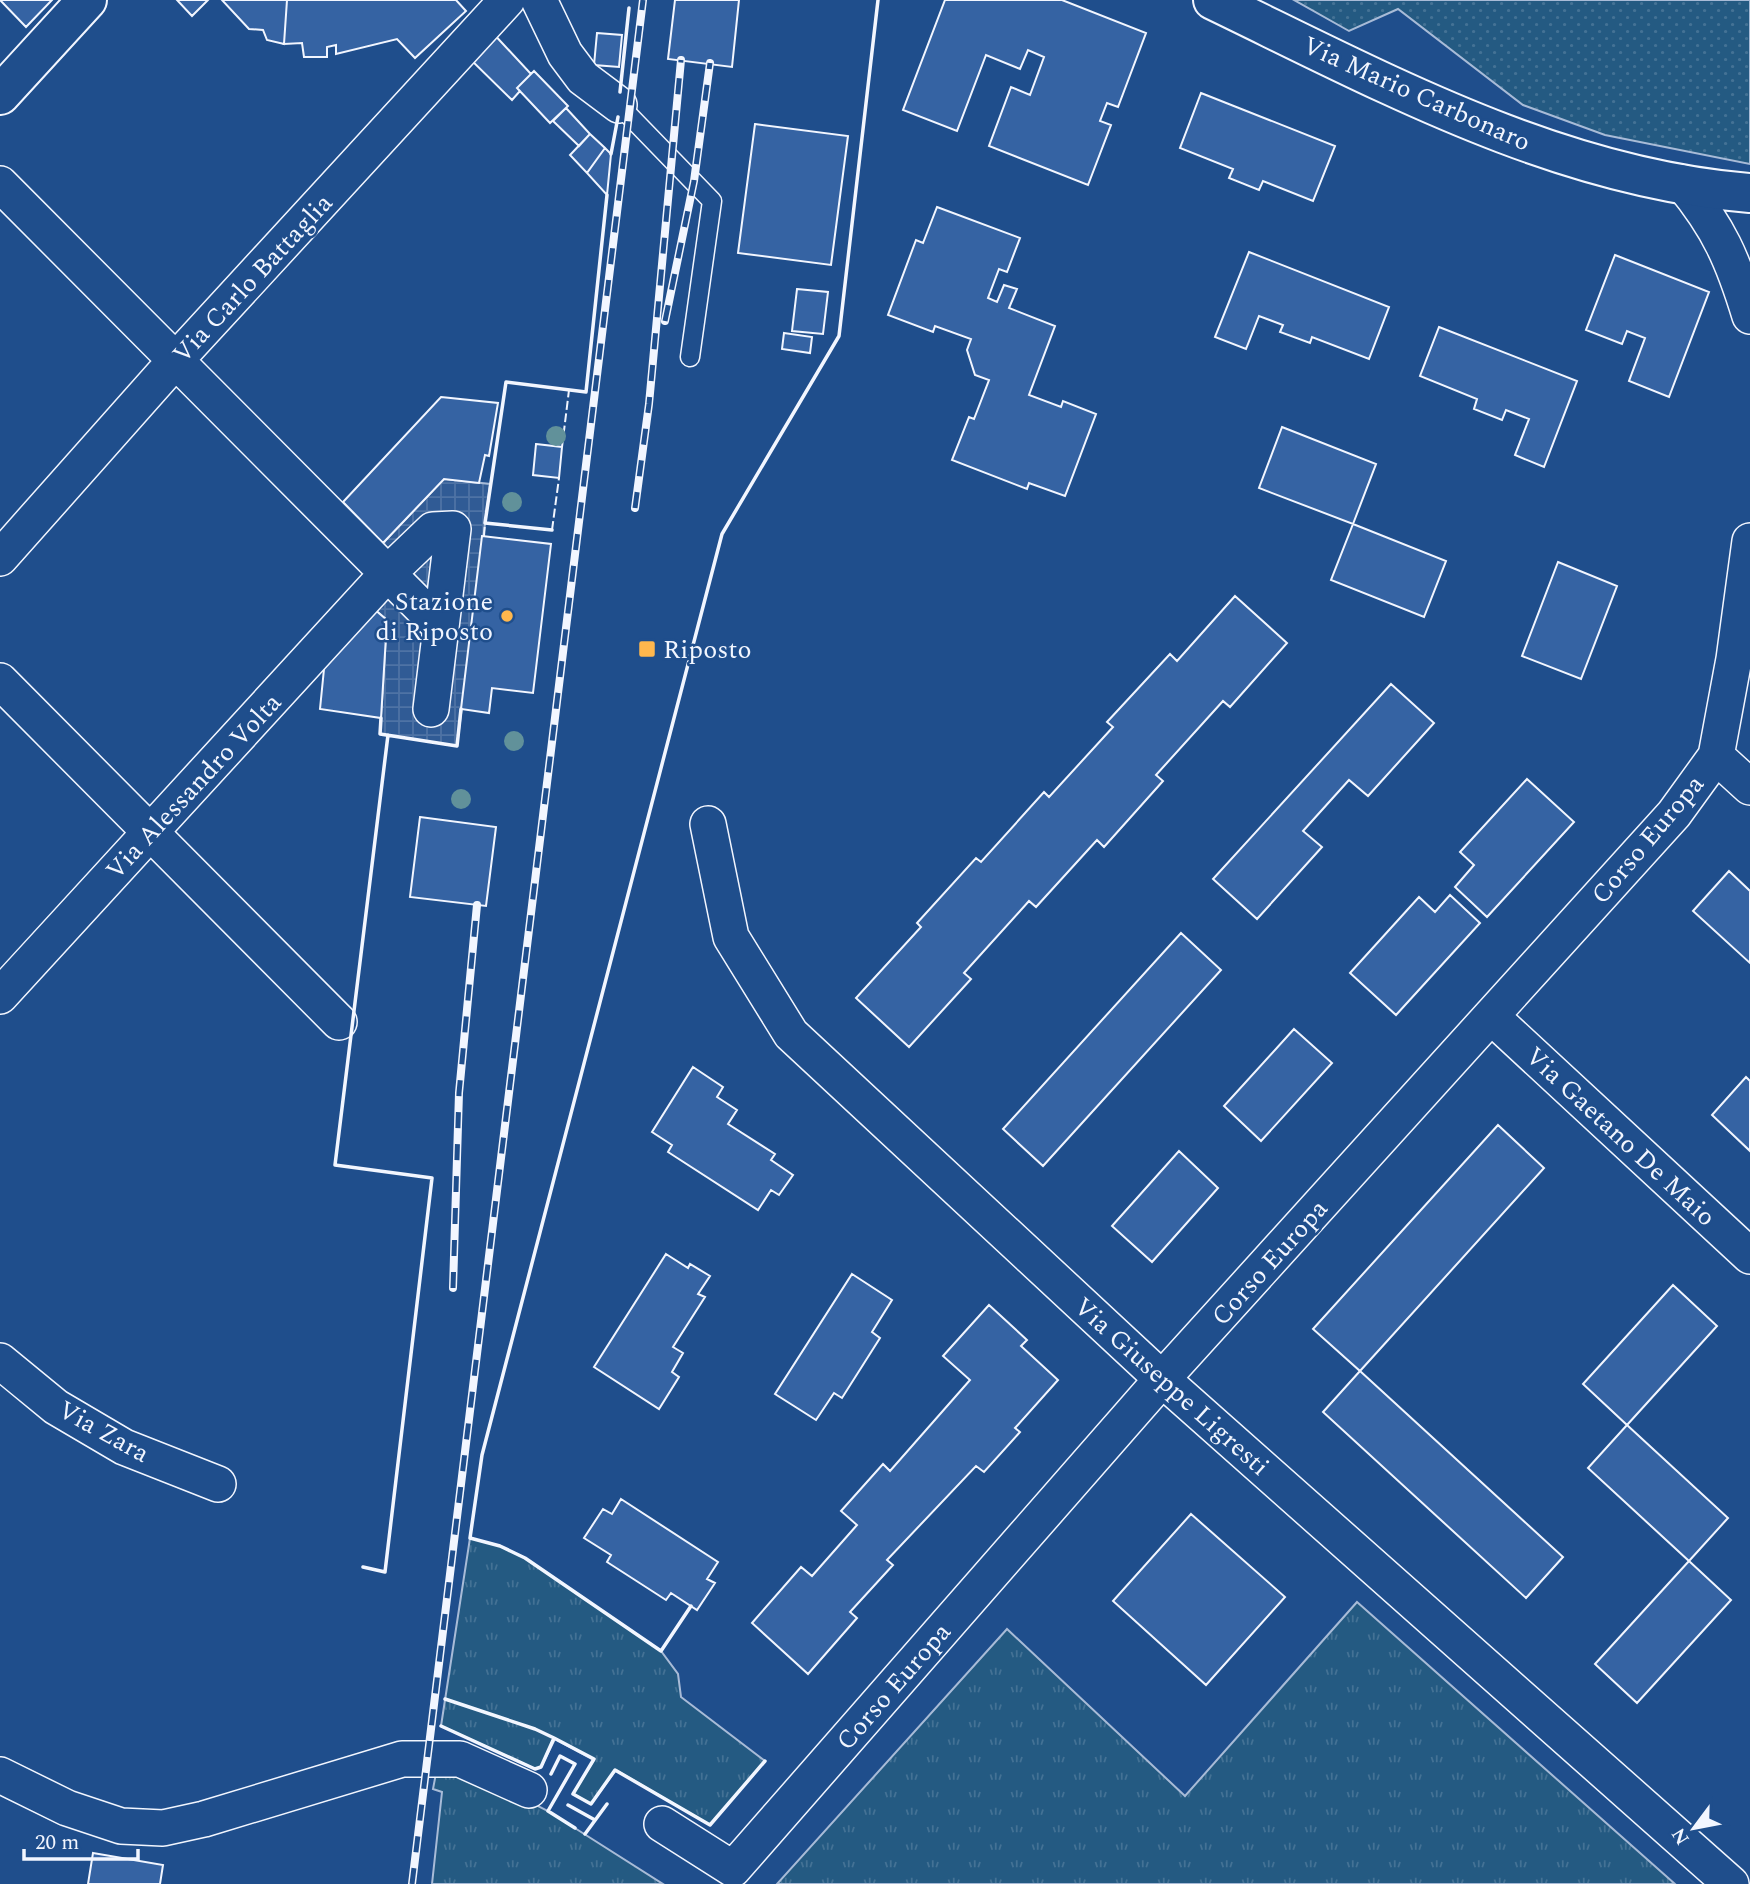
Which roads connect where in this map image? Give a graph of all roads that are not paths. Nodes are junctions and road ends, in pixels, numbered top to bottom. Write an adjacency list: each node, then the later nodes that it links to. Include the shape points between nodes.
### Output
1 (86, 0): 5 (street)
2 (507, 0): 12 (street, Via Carlo Battaglia)
3 (539, 0): 6 (street, via 577,70)
4 (1213, 0): 7 (street, Via Mario Carbonaro, via 1417,98 1526,141)
5 (0, 95)
6 (619, 105): 11 (lane, via 712,201)
7 (1682, 183): 9 (street, Via Mario Carbonaro); 10 (street, via 1712,219)
8 (0, 184): 12 (street)
9 (1750, 193)
10 (1750, 316)
11 (690, 357)
12 (174, 362): 14 (street, Via Carlo Battaglia); 15 (street)
13 (1750, 541): 19 (street, Corso Europa)
14 (0, 558)
15 (386, 575): 16 (street); 16 (street, Via Alessandro Volta, via 433,530 453,529); 22 (street, Via Alessandro Volta)
16 (439, 625): 18 (street)
17 (0, 681): 22 (street)
18 (431, 709)
19 (1716, 756): 20 (street); 24 (street, Corso Europa, via 1674,814)
20 (1750, 787)
21 (708, 824): 28 (street, Via Giuseppe Ligresti, via 731,937 791,1034)
22 (150, 834): 23 (street, Via Alessandro Volta); 25 (street)
23 (0, 996)
24 (1492, 1017): 26 (street, Via Gaetano De Maio); 28 (street, Corso Europa)
25 (339, 1022)
26 (1750, 1256)
27 (0, 1361): 29 (street, Via Zara, via 56,1407 124,1447)
28 (1162, 1379): 32 (street, Corso Europa, via 733,1869); 33 (street, Via Giuseppe Ligresti)
29 (218, 1484)
30 (0, 1775): 31 (street, via 67,1808 121,1826 163,1828 402,1759 460,1759)
31 (529, 1790)
32 (662, 1824)
33 (1731, 1884)

